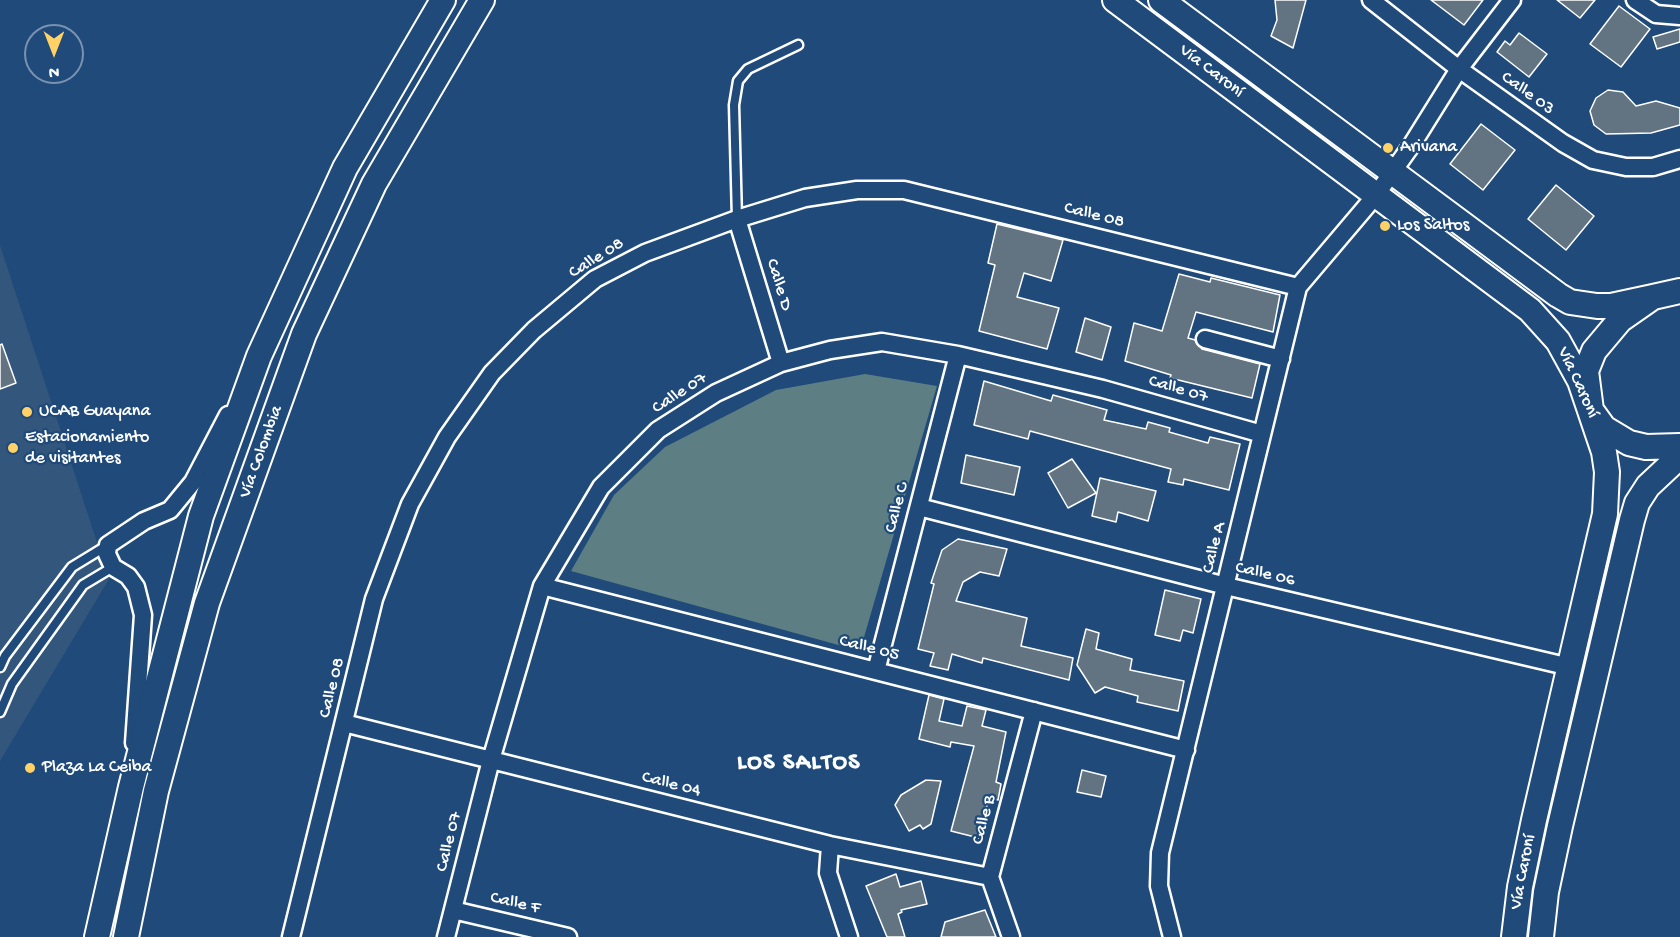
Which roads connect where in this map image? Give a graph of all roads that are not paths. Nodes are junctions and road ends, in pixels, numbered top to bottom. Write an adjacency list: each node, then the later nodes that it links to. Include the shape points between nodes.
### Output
1 (442, 0): 20 (main road, Vía Colombia, via 345,168)
2 (482, 0): 46 (main road, Vía Colombia, via 374,184 304,334 207,603 156,791)
3 (1115, 0): 13 (main road, Vía Caroní)
4 (1161, 0): 12 (main road, Vía Caroní)
5 (1371, 0): 10 (street, Calle 03)
6 (1512, 0): 10 (street)
7 (1635, 0): 8 (street, via 1656,14)
8 (1680, 16)
9 (798, 45): 14 (lane, via 748,69 738,81 734,105)
10 (1459, 69): 11 (street, Calle 03, via 1593,160 1626,167 1653,167); 12 (street)
11 (1680, 159)
12 (1392, 172): 13 (street, Calle A); 17 (main road, Vía Caroní, via 1564,298 1597,306)
13 (1376, 195): 15 (street, Calle A); 23 (main road, Vía Caroní, via 1537,317 1570,360)
14 (737, 219): 15 (street, Calle 08, via 805,198 857,190 904,190); 22 (street, Calle D); 38 (street, Calle 08, via 645,253 595,279 534,330 492,372 447,437 410,504 374,599)
15 (1298, 287): 21 (street, Calle A)
16 (1680, 291): 17 (main road, Vía Caroní)
17 (1653, 297): 23 (main road, via 1620,320 1594,351 1586,371)
18 (1205, 339): 21 (street)
19 (958, 355): 22 (street, Calle 07, via 882,342); 24 (street, Calle 07, via 1103,389); 27 (street, Calle C)
20 (259, 356): 28 (street, via 193,482 170,510 144,521); 41 (main road, Vía Colombia, via 201,516)
21 (1281, 359): 24 (street, Calle A)
22 (781, 363): 30 (street, Calle 07, via 716,393 658,430 601,488)
23 (1591, 410): 25 (main road, via 1604,428 1629,444); 33 (main road, Vía Caroní, via 1604,452 1607,497)
24 (1262, 434): 31 (street, Calle A)
25 (1680, 446)
26 (1680, 456): 54 (main road, Vía Caroní, via 1648,486 1632,520 1546,892)
27 (919, 507): 31 (street, Calle 06); 34 (street, Calle C)
28 (108, 545): 29 (street); 32 (lane, via 72,567)
29 (113, 567): 35 (lane, via 83,585); 41 (street, via 128,576 136,587 143,615)
30 (542, 586): 34 (street, Calle 05); 40 (street, Calle 07)
31 (1226, 586): 33 (street, Calle 06); 39 (street, Calle A)
32 (0, 667)
33 (1570, 667): 53 (main road, Vía Caroní, via 1520,887)
34 (876, 671): 36 (street, Calle 05)
35 (3, 694): 37 (lane)
36 (1034, 711): 39 (street, Calle 05); 43 (street, Calle B)
37 (0, 712)
38 (344, 723): 40 (street, Calle 04); 47 (street, Calle 08)
39 (1186, 750): 52 (street, Calle A, via 1160,854 1159,886)
40 (491, 760): 42 (street, Calle 04); 44 (street, Calle 07)
41 (131, 787): 45 (main road, Vía Colombia)
42 (830, 846): 43 (street, Calle 04); 50 (street, via 828,873)
43 (990, 877): 51 (street)
44 (453, 910): 48 (street, Calle 07); 49 (street, Calle F)
45 (97, 937)
46 (126, 937)
47 (291, 937)
48 (446, 937)
49 (568, 937)
50 (849, 937)
51 (1011, 937)
52 (1172, 937)
53 (1514, 937)
54 (1542, 937)

